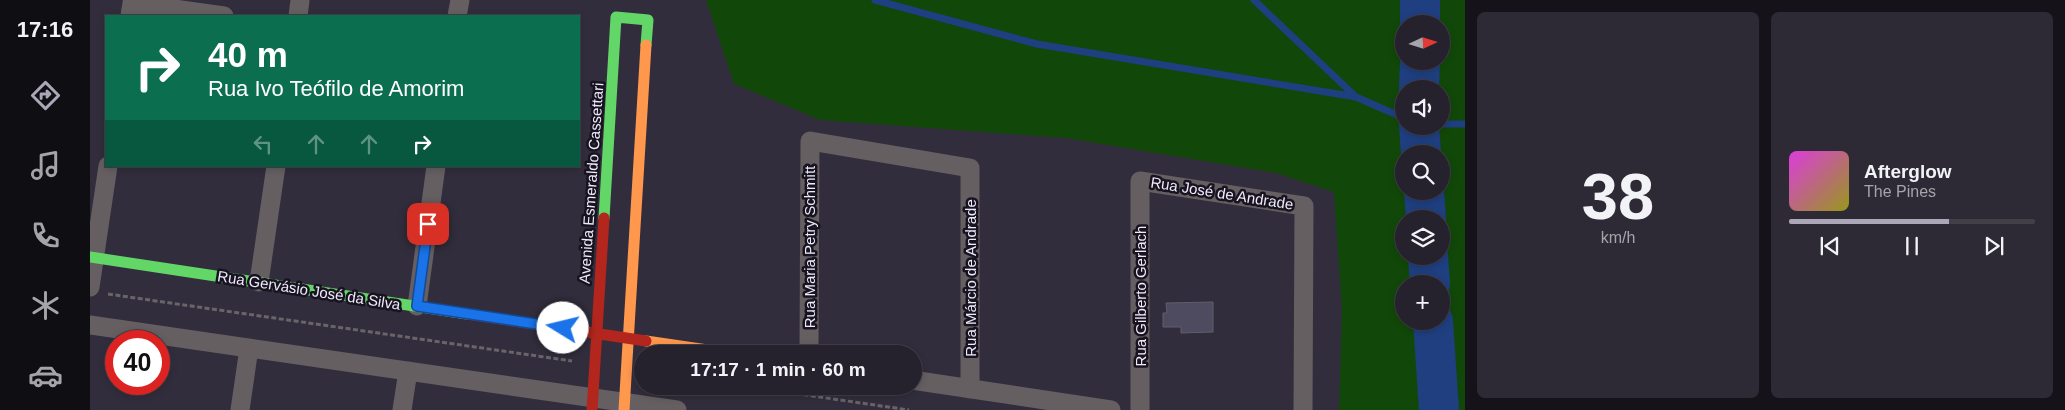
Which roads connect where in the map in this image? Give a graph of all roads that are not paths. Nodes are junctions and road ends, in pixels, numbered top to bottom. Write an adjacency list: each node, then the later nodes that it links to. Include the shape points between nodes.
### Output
1 (300, 0): 5 (street)
2 (460, 0): 6 (street)
3 (131, 10): 4 (street)
4 (208, 15)
5 (298, 15)
6 (457, 15)
7 (810, 141): 20 (street, Rua Maria Petry Schmitt); 24 (street, Rua Márcio de Andrade, via 970,168)
8 (108, 167): 12 (street)
9 (276, 167): 13 (street)
10 (436, 167): 15 (street)
11 (1140, 181): 31 (street, Rua Gilberto Gerlach); 32 (street, Rua José de Andrade, via 1304,206)
12 (92, 258): 13 (street, Rua Gervásio José da Silva); 14 (street)
13 (259, 282): 15 (street, Rua Gervásio José da Silva)
14 (95, 290)
15 (417, 306): 17 (street, Rua Gervásio José da Silva)
16 (90, 325): 21 (street)
17 (597, 333): 18 (street, Rua Gervásio José da Silva); 18 (street, Avenida Esmeraldo Cassettari, via 616,17 648,20); 25 (street, Avenida Esmeraldo Cassettari)
18 (629, 338): 19 (street, Rua Gervásio José da Silva); 26 (street)
19 (675, 345)
20 (809, 345)
21 (250, 348): 22 (street); 27 (street)
22 (408, 371): 25 (street); 28 (street)
23 (922, 382): 24 (street)
24 (970, 389): 30 (street)
25 (593, 404): 26 (street)
26 (625, 406): 29 (street)
27 (240, 410)
28 (402, 410)
29 (677, 410)
30 (1111, 410)
31 (1140, 410)
32 (1303, 410)

